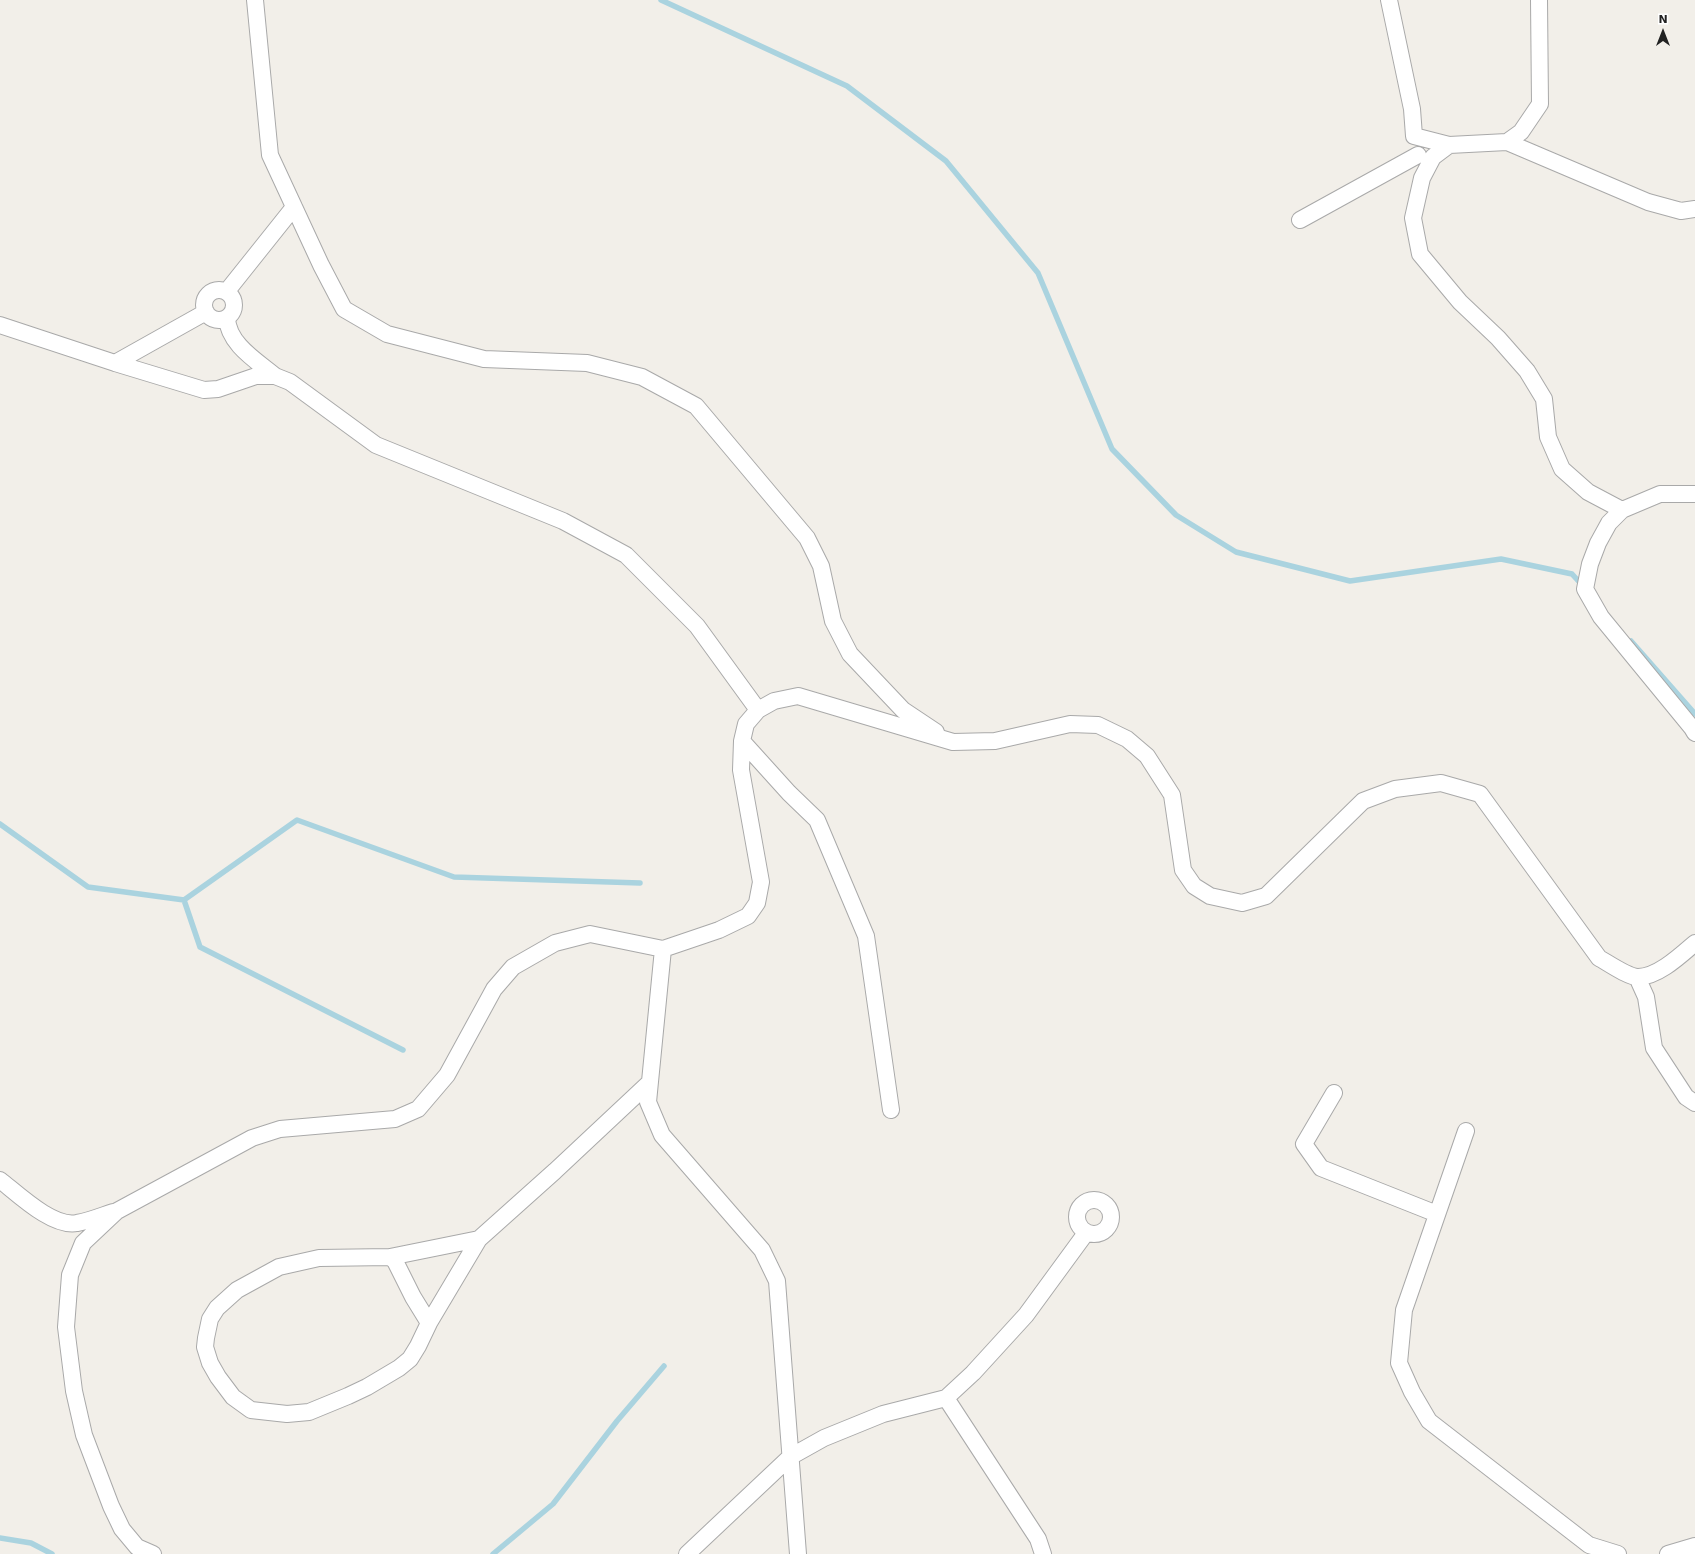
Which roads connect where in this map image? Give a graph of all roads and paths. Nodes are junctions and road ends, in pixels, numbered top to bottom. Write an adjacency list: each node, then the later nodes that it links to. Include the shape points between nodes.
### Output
1 (255, 0): 9 (street, via 270,156)
2 (1389, 0): 4 (street, via 1412,109)
3 (1539, 0): 5 (street, via 1540,104 1521,132)
4 (1414, 136): 6 (street); 7 (street)
5 (1507, 142): 6 (street); 10 (street, via 1648,202 1681,210)
6 (1449, 145): 8 (street, via 1433,157)
7 (1418, 155): 8 (street); 11 (street)
8 (1422, 178): 19 (street, via 1412,218 1420,254 1460,302 1498,338 1527,371 1544,399 1548,437 1562,468 1588,492)
9 (294, 207): 12 (street); 23 (street, via 344,309 387,334 484,359 587,363 642,376 696,406 807,538 821,566 833,621 850,654 903,710)
10 (1695, 209)
11 (1300, 220)
12 (227, 291): 13 (street, via 211,291 204,305); 14 (street, via 233,296 235,304 233,312)
13 (206, 312): 14 (street, via 211,318); 16 (street)
14 (227, 318): 17 (street, via 227,327 233,338)
15 (0, 325): 16 (street)
16 (115, 363): 17 (street, via 204,390 218,390 256,376)
17 (275, 376): 20 (street, via 290,382 376,445 563,521 626,555 697,626)
18 (1695, 494): 19 (street, via 1660,494)
19 (1622, 510): 21 (street, via 1609,523 1598,543 1585,589 1601,617)
20 (758, 710): 22 (street, via 746,724); 23 (street, via 774,701 798,696)
21 (1695, 733)
22 (742, 741): 25 (street, via 741,770 761,882 757,902 748,916 719,930); 30 (street, via 817,820 866,936)
23 (953, 742): 26 (street, via 995,741 1070,724 1098,725 1127,739 1147,756 1172,794 1183,870 1194,886 1210,896 1242,902 1266,896 1363,802 1395,789 1441,783 1480,794 1599,958 1618,970)
24 (1695, 943): 26 (street, via 1658,972)
25 (663, 949): 27 (street); 33 (street, via 590,934 555,943 513,967 494,989 447,1074 418,1109 394,1119 280,1129 252,1138)
26 (1637, 977): 29 (street, via 1646,997 1654,1048 1686,1097)
27 (650, 1082): 36 (street); 40 (street, via 648,1102 662,1135 762,1250 777,1281)
28 (1334, 1093): 34 (street, via 1304,1144 1321,1168)
29 (1695, 1102)
30 (891, 1110)
31 (1466, 1131): 34 (street)
32 (0, 1180): 33 (street, via 52,1219 76,1224)
33 (117, 1211): 42 (street, via 83,1243 70,1275 66,1327 74,1391 84,1435 111,1506 122,1529 137,1547)
34 (1437, 1214): 46 (street, via 1404,1310 1399,1363 1412,1392 1429,1421 1589,1545)
35 (1086, 1233): 39 (street, via 1026,1314 973,1373)
36 (479, 1239): 37 (street); 38 (street)
37 (390, 1257): 38 (street); 38 (street, via 319,1258 279,1267 237,1290 217,1308 210,1319 207,1331 207,1356 218,1377 233,1397 251,1410 286,1414 309,1412 367,1387 399,1368 410,1359)
38 (429, 1323)
39 (946, 1398): 40 (street, via 883,1414 824,1438); 45 (street, via 1038,1539)
40 (790, 1457): 43 (street); 44 (street)
41 (1695, 1546): 47 (street)
42 (154, 1554)
43 (687, 1554)
44 (798, 1554)
45 (1043, 1554)
46 (1618, 1554)
47 (1668, 1554)

